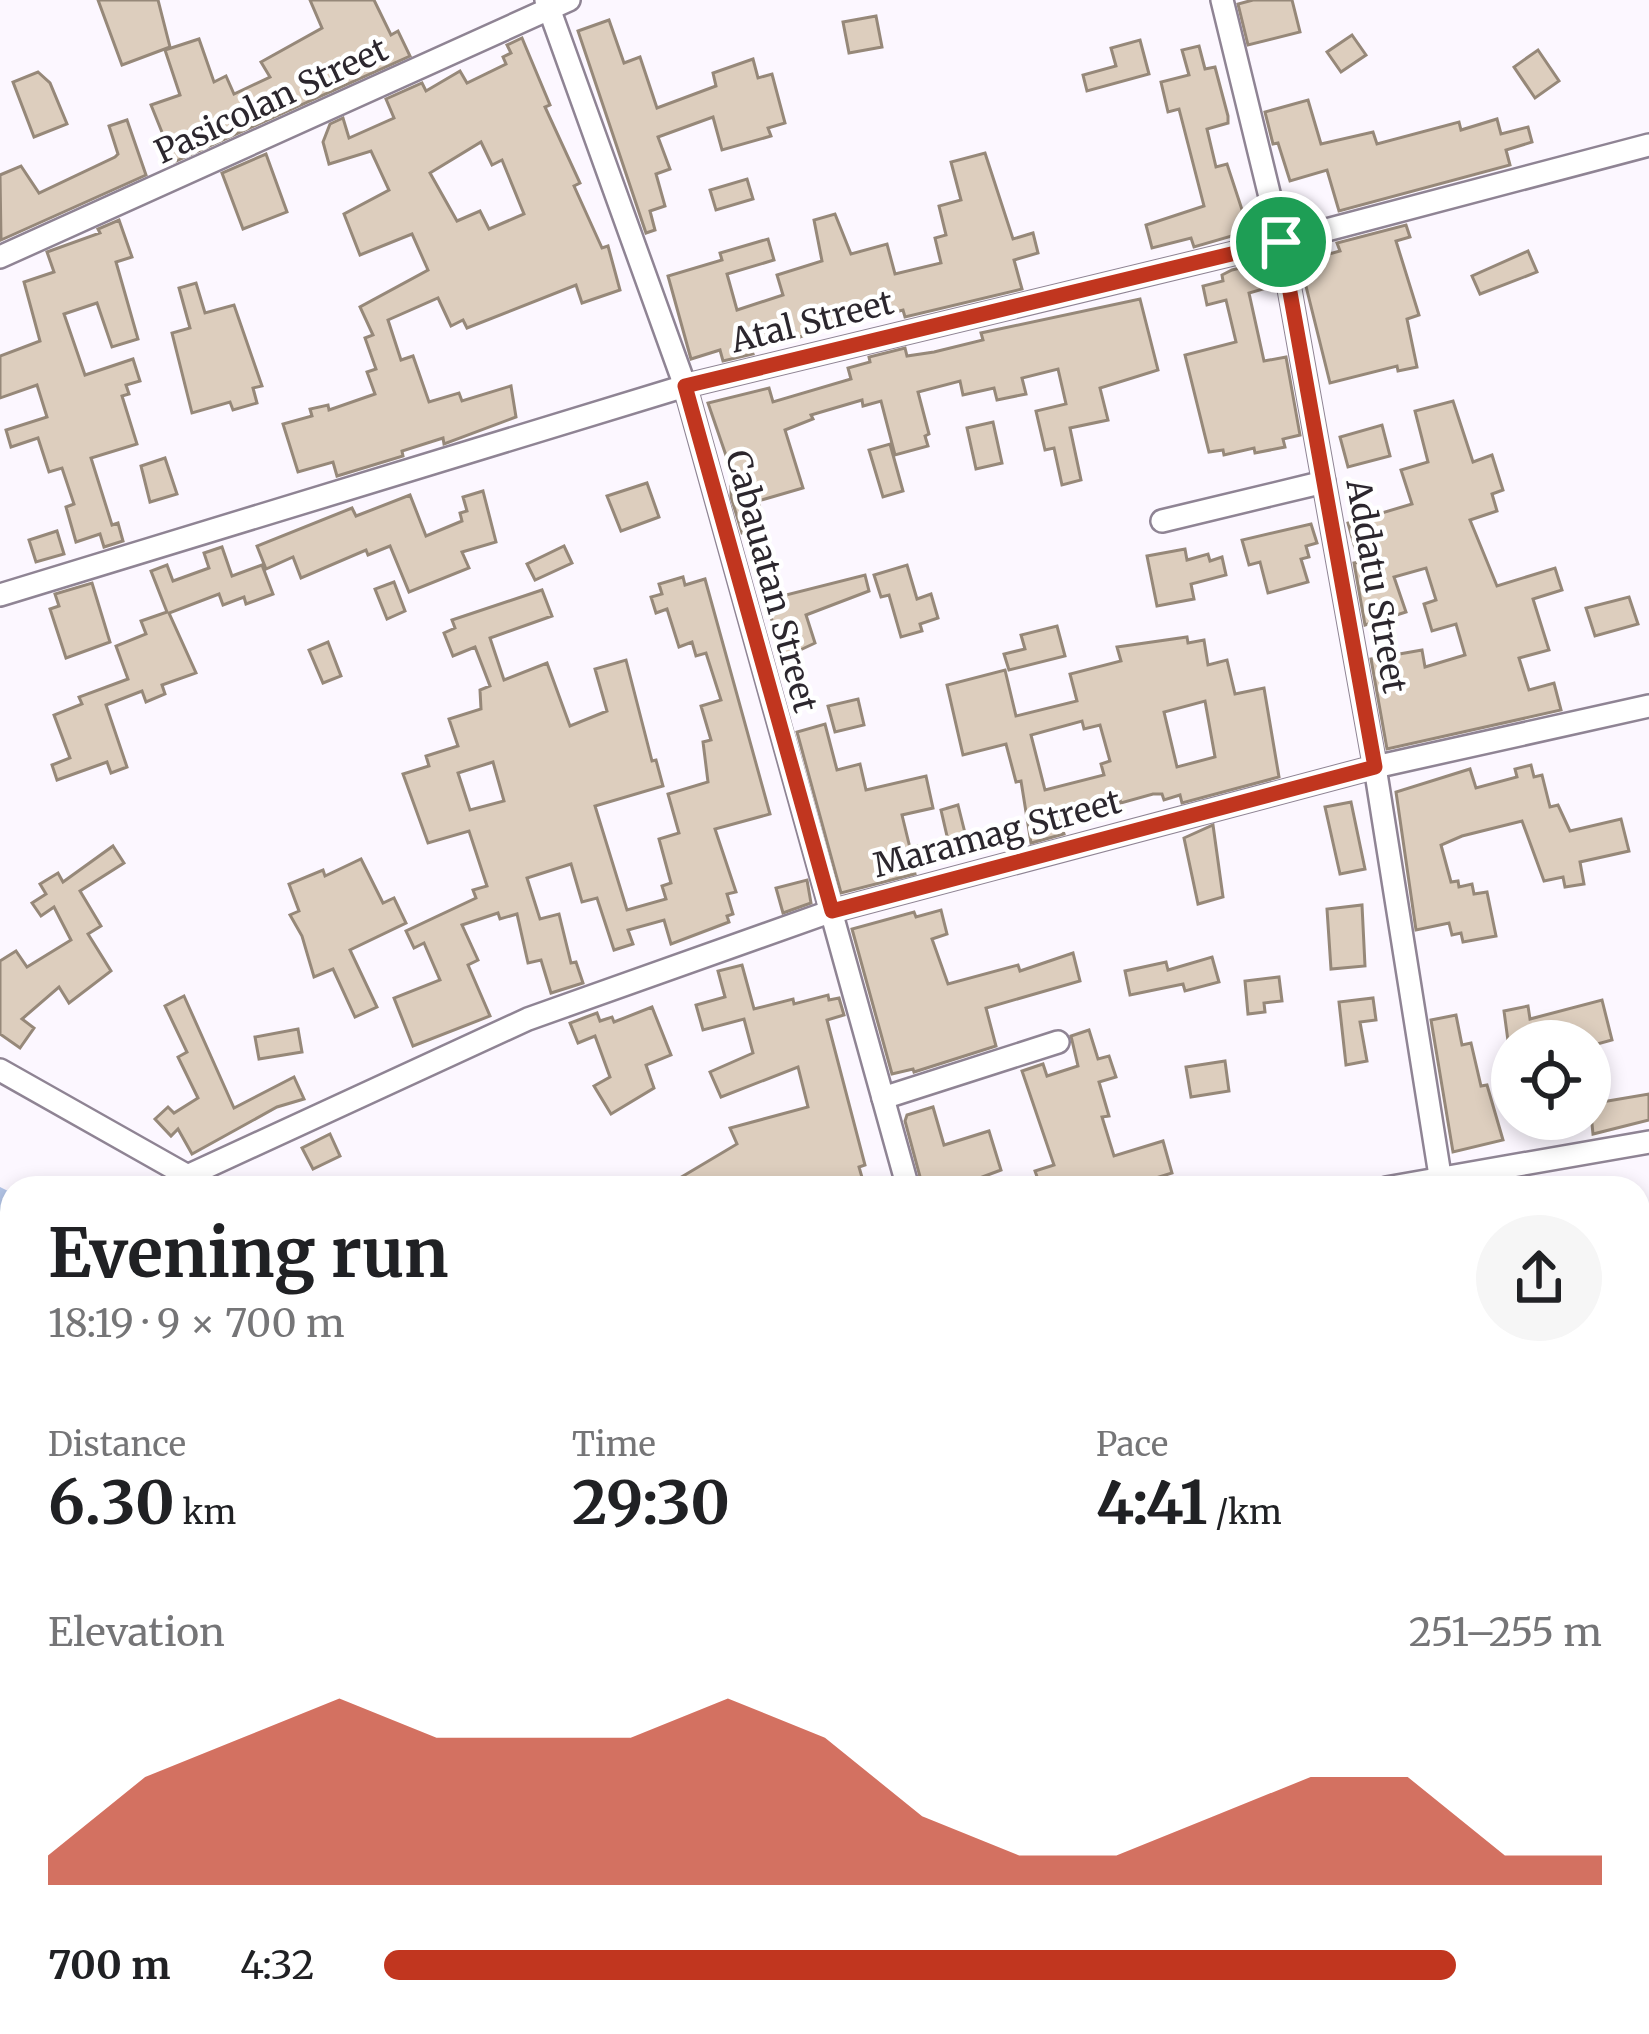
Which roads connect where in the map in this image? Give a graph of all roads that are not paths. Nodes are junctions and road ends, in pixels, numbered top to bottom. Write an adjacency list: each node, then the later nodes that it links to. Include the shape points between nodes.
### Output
1 (1222, 0): 4 (street, Addatu Street)
2 (555, 3): 5 (street, Pasicolan Street); 6 (street, Cabauatan Street)
3 (1649, 145): 4 (street, Atal Street)
4 (1281, 242): 6 (street, Atal Street); 7 (street, Addatu Street)
5 (0, 257)
6 (685, 386): 9 (street, Atal Street); 12 (street, Cabauatan Street)
7 (1324, 482): 8 (street); 11 (street, Addatu Street)
8 (1162, 521)
9 (0, 595)
10 (1649, 706): 11 (street, Maramag Street)
11 (1375, 767): 12 (street, Maramag Street); 20 (street, Addatu Street)
12 (832, 911): 15 (street, Cabauatan Street); 18 (street, Maramag Street, via 528,1019)
13 (1058, 1042): 15 (street)
14 (0, 1070): 17 (street)
15 (883, 1099): 19 (street, Cabauatan Street)
16 (1649, 1142): 21 (street)
17 (183, 1176)
18 (187, 1176)
19 (905, 1176)
20 (1440, 1176)
21 (1472, 1176)

